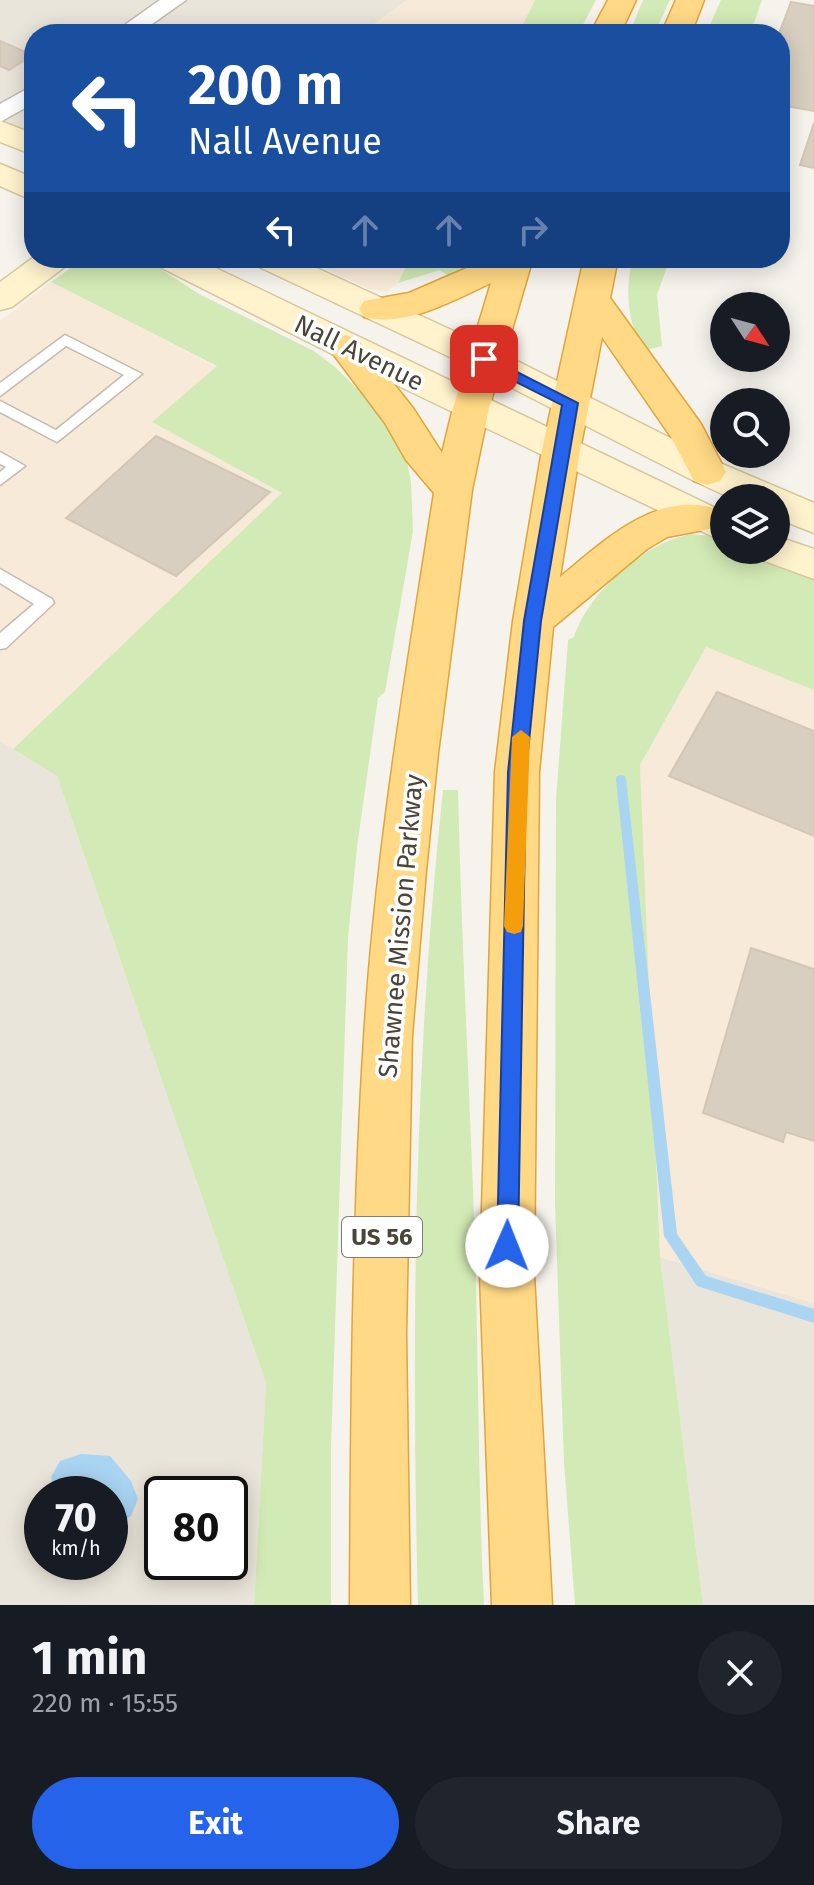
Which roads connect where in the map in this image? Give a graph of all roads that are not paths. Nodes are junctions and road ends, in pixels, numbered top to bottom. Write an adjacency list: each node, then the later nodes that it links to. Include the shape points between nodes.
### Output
1 (175, 0): 4 (street)
2 (622, 0): 5 (highway)
3 (690, 0): 6 (highway)
4 (138, 24)
5 (610, 24)
6 (680, 24)
7 (24, 99): 8 (street)
8 (0, 115)
9 (0, 130): 10 (main road)
10 (24, 141)
11 (0, 174): 12 (main road)
12 (24, 186)
13 (42, 268): 19 (main road)
14 (188, 268): 22 (main road, Nall Avenue)
15 (288, 268): 21 (main road, Nall Avenue)
16 (495, 268): 21 (highway, via 416,303)
17 (512, 268): 23 (highway, Shawnee Mission Parkway / US 56)
18 (599, 268): 20 (highway)
19 (0, 299)
20 (593, 299): 25 (highway); 30 (highway, via 688,433)
21 (376, 309): 23 (main road, Nall Avenue)
22 (346, 347): 27 (main road, Nall Avenue); 33 (highway)
23 (484, 359): 25 (main road, Nall Avenue); 27 (highway, Shawnee Mission Parkway / US 56)
24 (0, 391): 26 (lane, via 65,340 135,374 57,437)
25 (570, 403): 28 (highway); 30 (main road, Nall Avenue)
26 (0, 406)
27 (471, 408): 28 (main road, Nall Avenue); 33 (highway, Shawnee Mission Parkway / US 56)
28 (561, 450): 36 (main road, Nall Avenue); 41 (highway)
29 (0, 457): 31 (lane, via 17,466)
30 (707, 472): 32 (main road, Nall Avenue)
31 (0, 480)
32 (734, 484)
33 (453, 490): 43 (highway, Shawnee Mission Parkway / US 56, via 416,753 388,1036 379,1334)
34 (790, 508): 35 (main road)
35 (814, 519)
36 (710, 522)
37 (710, 523): 41 (highway, via 658,525 633,539)
38 (790, 556): 39 (main road)
39 (814, 565)
40 (0, 575): 42 (lane, via 46,603)
41 (533, 621): 44 (highway, via 517,772 507,1275)
42 (0, 643)
43 (380, 1605)
44 (522, 1605)

